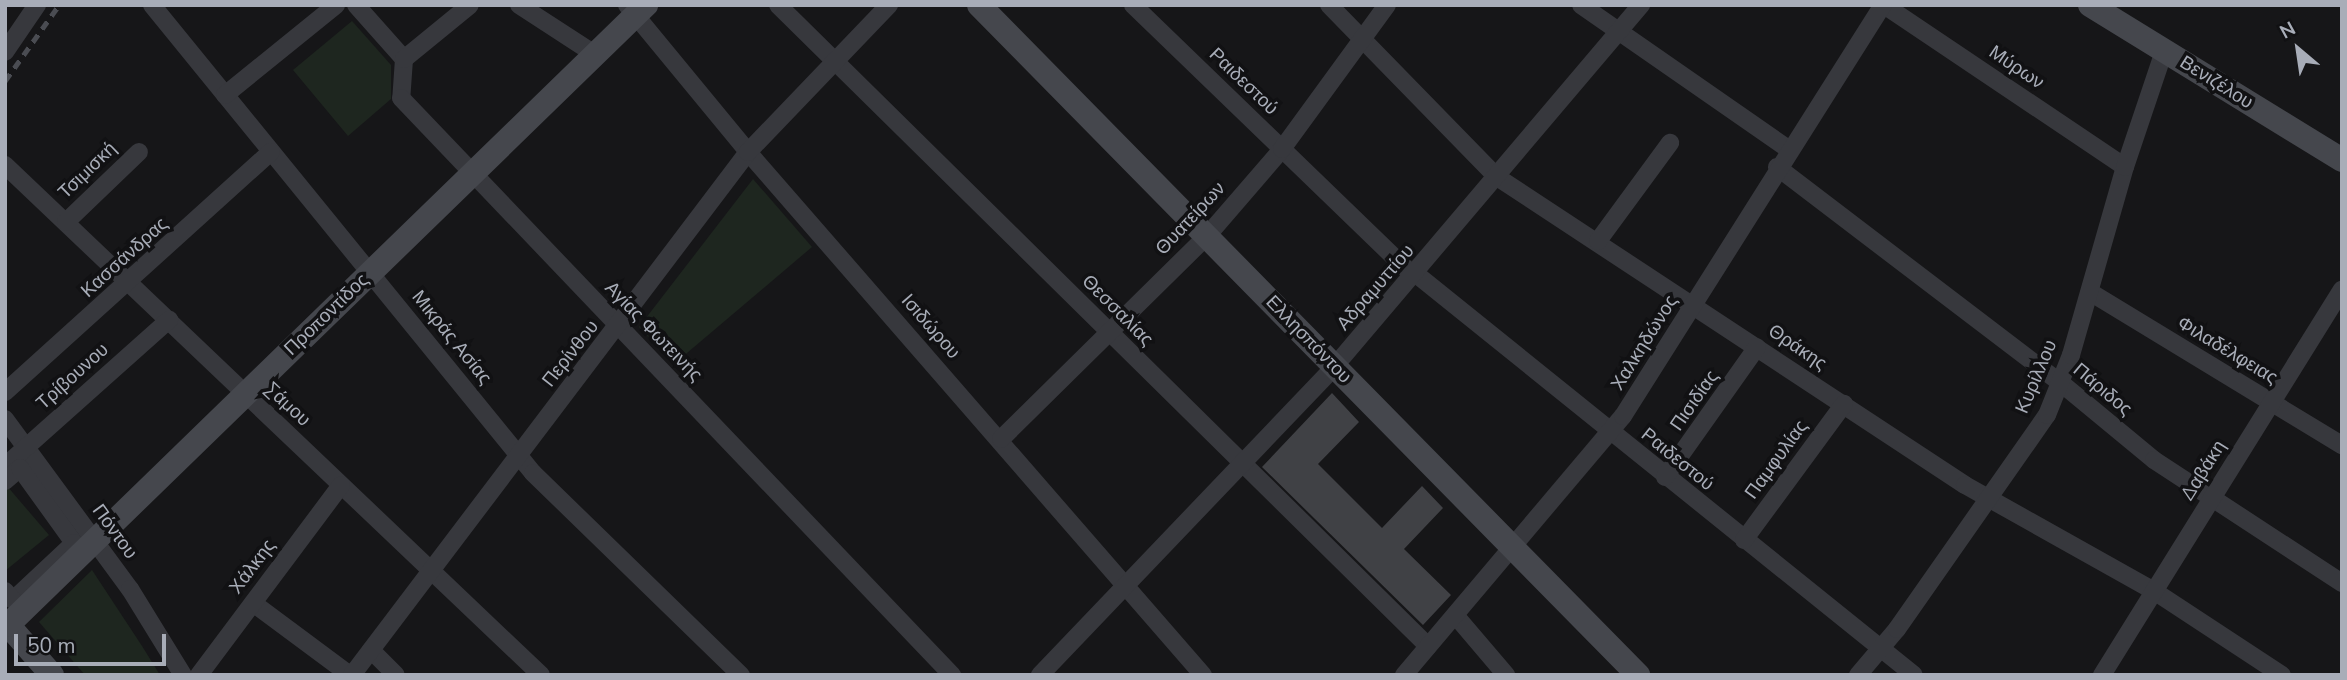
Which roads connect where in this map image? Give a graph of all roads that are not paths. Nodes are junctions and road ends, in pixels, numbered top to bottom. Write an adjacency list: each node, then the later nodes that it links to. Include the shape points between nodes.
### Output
1 (37, 5): 21 (street)
2 (152, 5): 25 (street, Μικράς Ασίας)
3 (336, 5): 25 (street)
4 (356, 5): 23 (street)
5 (519, 5): 22 (street)
6 (778, 5): 24 (street, Θεσσαλίας)
7 (889, 5): 24 (street, Περίνθου)
8 (979, 5): 39 (street, Ελλησπόντου)
9 (1133, 5): 27 (street, Ραιδεστού)
10 (1329, 5): 19 (street, Θράκης)
11 (1387, 5): 19 (street, Θυατείρων)
12 (1581, 5): 18 (street)
13 (1641, 5): 18 (street, Αδραμυττίου)
14 (1883, 5): 28 (street, Χαλκηδώνος); 35 (street, Μύρων)
15 (2090, 5): 20 (street, Βενιζέλου)
16 (466, 7): 23 (street)
17 (636, 9): 22 (street, Προποντίδος); 31 (street, Ισιδώρου)
18 (1619, 32): 28 (street); 37 (street, Αδραμυττίου)
19 (1362, 40): 27 (street, Θυατείρων); 37 (street, Θράκης)
20 (2164, 51): 32 (street, Βενιζέλου); 35 (street, Κυρίλλου)
21 (5, 52)
22 (596, 55): 36 (street, Προποντίδος)
23 (404, 59): 36 (street, Αγίας Φωτεινής, via 401,98)
24 (834, 62): 31 (street, Περίνθου); 49 (street, Θεσσαλίας)
25 (225, 95): 30 (street, Μικράς Ασίας)
26 (1670, 143): 40 (street)
27 (1282, 149): 39 (street, Θυατείρων); 42 (street, Ραιδεστού)
28 (1790, 150): 34 (street, Χαλκηδώνος)
29 (139, 152): 38 (street, Τσιμισκή)
30 (271, 152): 41 (street, Μικράς Ασίας); 43 (street, Κασσάνδρας)
31 (748, 152): 48 (street, Περίνθου); 59 (street, Ισιδώρου)
32 (2342, 160)
33 (6, 165): 38 (street, Σάμου)
34 (1777, 167): 46 (street, Χαλκηδώνος); 52 (street, Πάριδος)
35 (2125, 167): 45 (street, Κυρίλλου)
36 (473, 175): 41 (street, Προποντίδος); 48 (street, Αγίας Φωτεινής)
37 (1497, 177): 40 (street, Θράκης); 42 (street, Αδραμυττίου)
38 (66, 222): 43 (street, Σάμου)
39 (1207, 236): 49 (street, Θυατείρων); 51 (street, Ελλησπόντου)
40 (1598, 241): 46 (street, Θράκης)
41 (371, 272): 54 (street, Προποντίδος); 62 (street, Μικράς Ασίας)
42 (1415, 275): 51 (street, Αδραμυττίου); 58 (street, Ραιδεστού)
43 (130, 282): 47 (street, Σάμου); 53 (street, Κασσάνδρας)
44 (2342, 290): 55 (street, Δαβάκη)
45 (2090, 292): 52 (street, Κυρίλλου); 55 (street, Φιλαδέλφειας)
46 (1694, 304): 50 (street, Θράκης); 58 (street, Χαλκηδώνος)
47 (169, 320): 54 (street, Σάμου); 61 (street, Τρίβουνου)
48 (619, 326): 62 (street, Περίνθου); 91 (street, Αγίας Φωτεινής)
49 (1109, 333): 59 (street, Θυατείρων); 63 (street, Θεσσαλίας)
50 (1757, 347): 56 (street, Θράκης); 65 (street, Πισιδίας)
51 (1334, 368): 63 (street, Αδραμυττίου); 72 (street, Ελλησπόντου)
52 (2062, 383): 68 (street, Κυρίλλου, via 2047,415); 69 (street, Πάριδος, via 2154,460)
53 (5, 392)
54 (245, 394): 67 (street, Σάμου); 71 (street, Προποντίδος)
55 (2272, 402): 60 (street, Φιλαδέλφειας); 69 (street, Δαβάκη)
56 (1844, 404): 68 (street, Θράκης, via 1965,485); 70 (street, Παμφυλίας)
57 (5, 419): 61 (street, Πόντου)
58 (1610, 432): 65 (street, Ραιδεστού); 72 (street, Χαλκηδώνος)
59 (1001, 439): 75 (street, Ισιδώρου)
60 (2342, 445)
61 (25, 448): 64 (street, Τρίβουνου); 71 (street, Πόντου)
62 (518, 456): 73 (street, Περίνθου); 90 (street, Μικράς Ασίας)
63 (1243, 464): 75 (street, Αδραμυττίου); 81 (street, Θεσσαλίας)
64 (5, 466)
65 (1665, 477): 70 (street, Ραιδεστού)
66 (5, 481): 76 (street, via 20,468 74,543 13,600)
67 (341, 485): 73 (street, Σάμου); 78 (street, Χάλκης)
68 (1992, 498): 77 (street, Θράκης); 82 (street, Κυρίλλου)
69 (2211, 500): 74 (street, Πάριδος); 77 (street, Δαβάκη)
70 (1744, 540): 82 (street, Ραιδεστού)
71 (96, 542): 80 (street, Προποντίδος); 85 (street, Πόντου)
72 (1512, 548): 79 (street, Χαλκηδώνος); 96 (street, Ελλησπόντου)
73 (431, 569): 83 (street, Περίνθου); 89 (street, Σάμου)
74 (2342, 583)
75 (1128, 584): 92 (street, Αδραμυττίου); 93 (street, Ισιδώρου)
76 (5, 591)
77 (2154, 591): 99 (street, Δαβάκη); 100 (street, Θράκης)
78 (253, 603): 86 (street, Χάλκης); 87 (street)
79 (1455, 615): 81 (street, Χαλκηδώνος); 95 (street)
80 (7, 623): 84 (street)
81 (1429, 646): 94 (street, Χαλκηδώνος)
82 (1883, 648): 97 (street, Κυρίλλου); 98 (street, Ραιδεστού)
83 (371, 650): 87 (street, Περίνθου); 88 (street)
84 (52, 675)
85 (183, 675)
86 (199, 675)
87 (351, 675)
88 (396, 675)
89 (541, 675)
90 (741, 675)
91 (952, 675)
92 (1040, 675)
93 (1203, 675)
94 (1404, 675)
95 (1506, 675)
96 (1638, 675)
97 (1858, 675)
98 (1914, 675)
99 (2102, 675)
100 (2282, 675)

